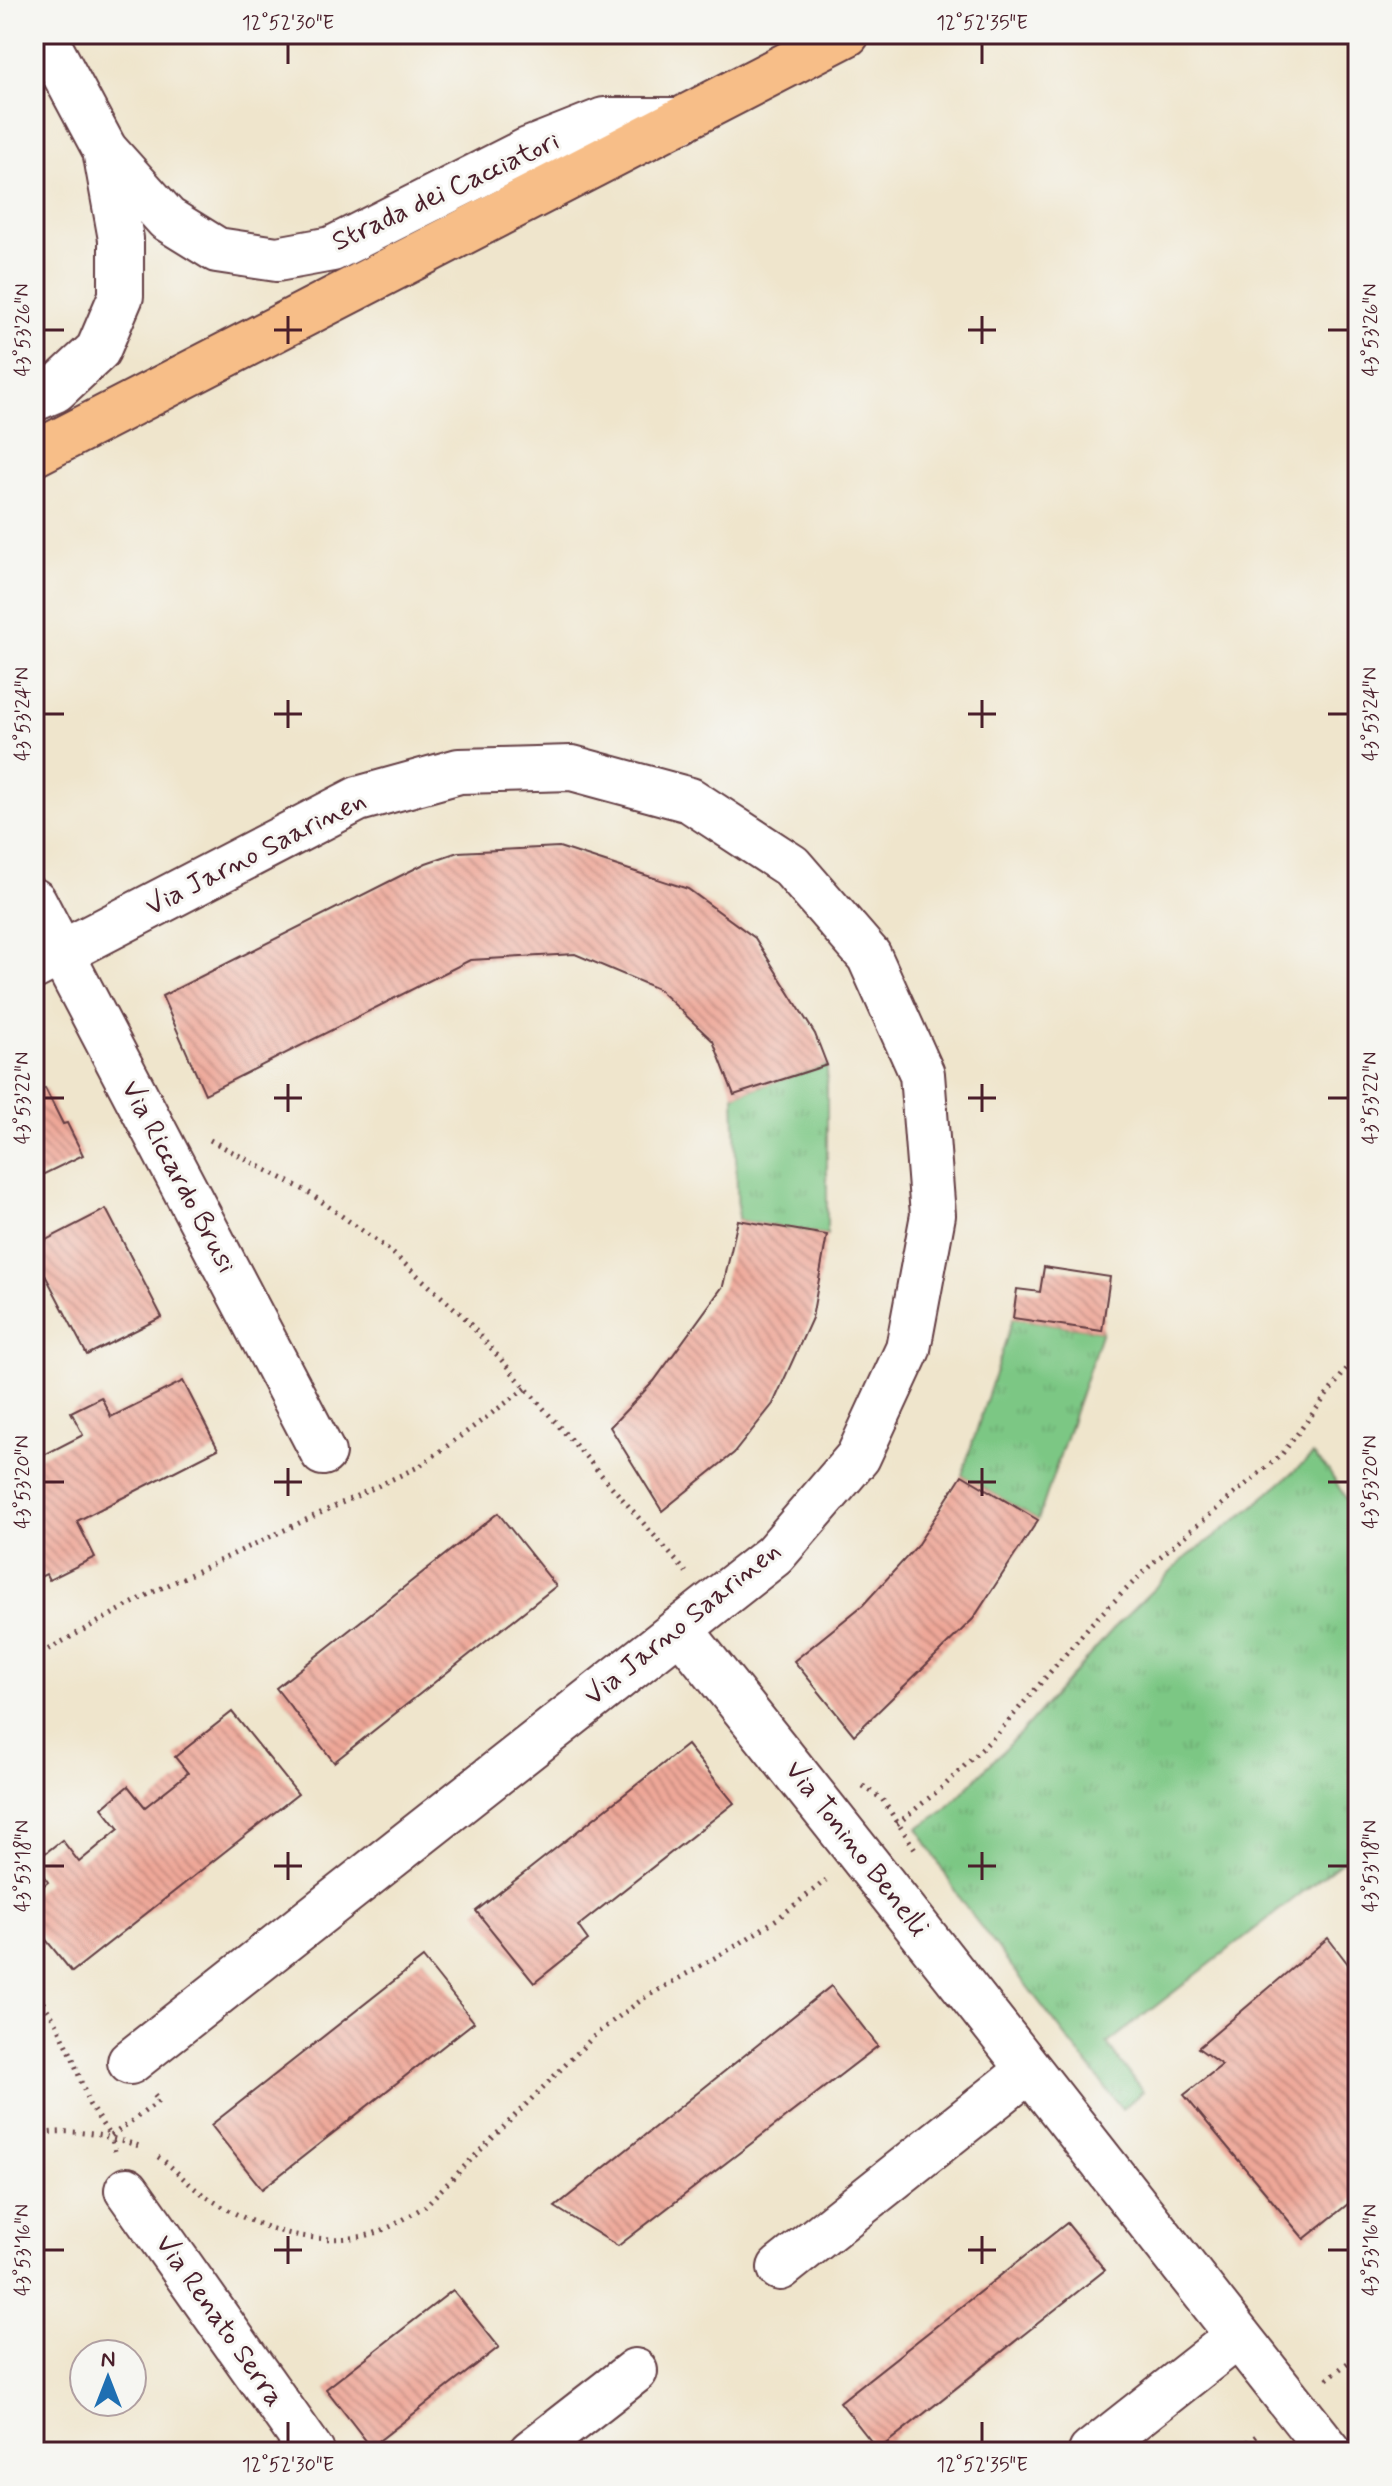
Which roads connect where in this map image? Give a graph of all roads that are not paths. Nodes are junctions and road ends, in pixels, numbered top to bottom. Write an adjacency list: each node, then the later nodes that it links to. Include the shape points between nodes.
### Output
1 (43, 34): 4 (street, Strada dei Cacciatori)
2 (847, 34): 3 (main road)
3 (682, 120): 4 (street, Strada dei Cacciatori, via 604,120 528,150 332,249 277,259 217,250 167,219); 6 (main road)
4 (105, 150): 5 (street, Strada dei Cacciatori, via 121,239 121,296 98,350 55,390)
5 (34, 399)
6 (34, 454)
7 (34, 901): 8 (street, Via Riccardo Brusi)
8 (48, 960): 9 (street, Via Riccardo Brusi); 10 (street, Via Jarno Saarinen, via 358,799 459,771 572,768 690,800 791,866 869,956 922,1074 933,1215 908,1349 858,1457 774,1555)
9 (323, 1453)
10 (680, 1629): 11 (street, Via Jarno Saarinen); 12 (street, Via Tonino Benelli)
11 (130, 2062)
12 (1028, 2071): 14 (street); 15 (street, Via Tonino Benelli)
13 (127, 2190): 18 (street, Via Renato Serra)
14 (780, 2268)
15 (1238, 2336): 20 (street); 21 (street, Via Tonino Benelli)
16 (635, 2371): 19 (street)
17 (1358, 2439): 22 (street)
18 (312, 2452)
19 (531, 2452)
20 (1091, 2452)
21 (1330, 2452)
22 (1341, 2452)

